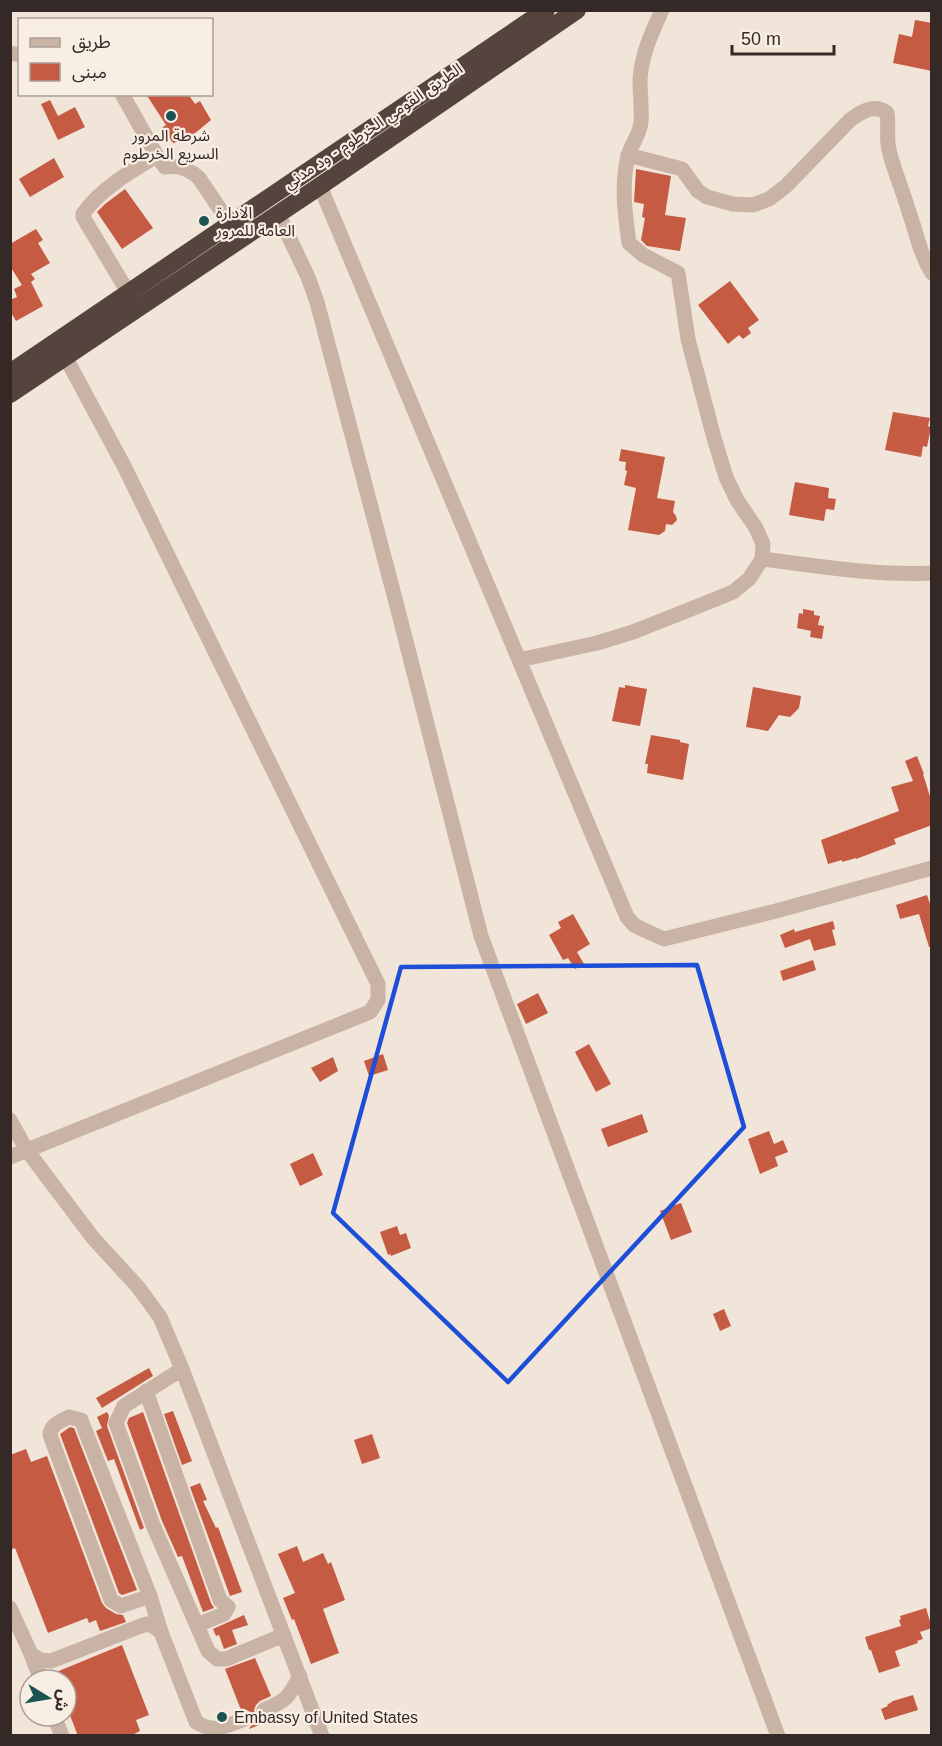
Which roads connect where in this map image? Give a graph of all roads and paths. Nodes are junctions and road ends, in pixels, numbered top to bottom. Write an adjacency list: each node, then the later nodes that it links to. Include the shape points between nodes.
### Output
1 (577, 10): 7 (highway, الطريق القومي الخرطوم - ود مدني)
2 (662, 10): 5 (street, via 646,51 640,78 640,131)
3 (545, 11): 9 (highway, الطريق القومي الخرطوم - ود مدني)
4 (123, 96): 6 (street)
5 (628, 155): 10 (street, via 682,169 706,197 753,205 770,199 786,186 850,120 873,108 882,109 889,121 888,148 916,240); 15 (street, via 624,190 629,243 678,273 688,339 714,438 726,477 763,544)
6 (157, 156): 9 (street, via 165,167 176,166 199,178); 11 (street, via 131,171 83,214)
7 (320, 186): 8 (highway, الطريق القومي الخرطوم - ود مدني); 17 (street)
8 (278, 214): 9 (highway, الطريق القومي الخرطوم - ود مدني); 35 (street, via 317,302 481,936)
9 (235, 232): 11 (highway, الطريق القومي الخرطوم - ود مدني); 12 (highway, الطريق القومي الخرطوم - ود مدني)
10 (932, 273)
11 (129, 294): 12 (highway, الطريق القومي الخرطوم - ود مدني)
12 (61, 349): 13 (highway, الطريق القومي الخرطوم - ود مدني); 14 (highway, الطريق القومي الخرطوم - ود مدني); 20 (street, via 124,466 378,984 378,999 370,1012)
13 (10, 373)
14 (10, 394)
15 (762, 559): 16 (street, via 858,572); 17 (street, via 749,579 733,592 633,633)
16 (932, 573)
17 (519, 660): 18 (street, via 627,917 654,936 664,939)
18 (932, 868)
19 (10, 1120): 20 (street)
20 (26, 1149): 21 (street); 22 (street, via 93,1238 160,1317)
21 (10, 1157)
22 (183, 1369): 23 (street); 28 (street)
23 (147, 1391): 26 (street, via 124,1406 116,1423 153,1525); 26 (street, via 220,1600 228,1607 224,1614)
24 (150, 1596): 24 (street, via 81,1420 69,1417 53,1425 50,1435 111,1600 121,1606); 27 (street)
25 (10, 1608): 29 (street)
26 (197, 1625): 28 (street, via 208,1651 217,1659 226,1659)
27 (161, 1632): 29 (street, via 146,1624 51,1661); 33 (street, via 195,1722 206,1729 218,1729)
28 (284, 1635): 31 (street)
29 (31, 1654): 30 (street)
30 (36, 1668)
31 (300, 1676): 32 (street, via 284,1701); 34 (street)
32 (264, 1710)
33 (245, 1719)
34 (322, 1736)
35 (778, 1736)

